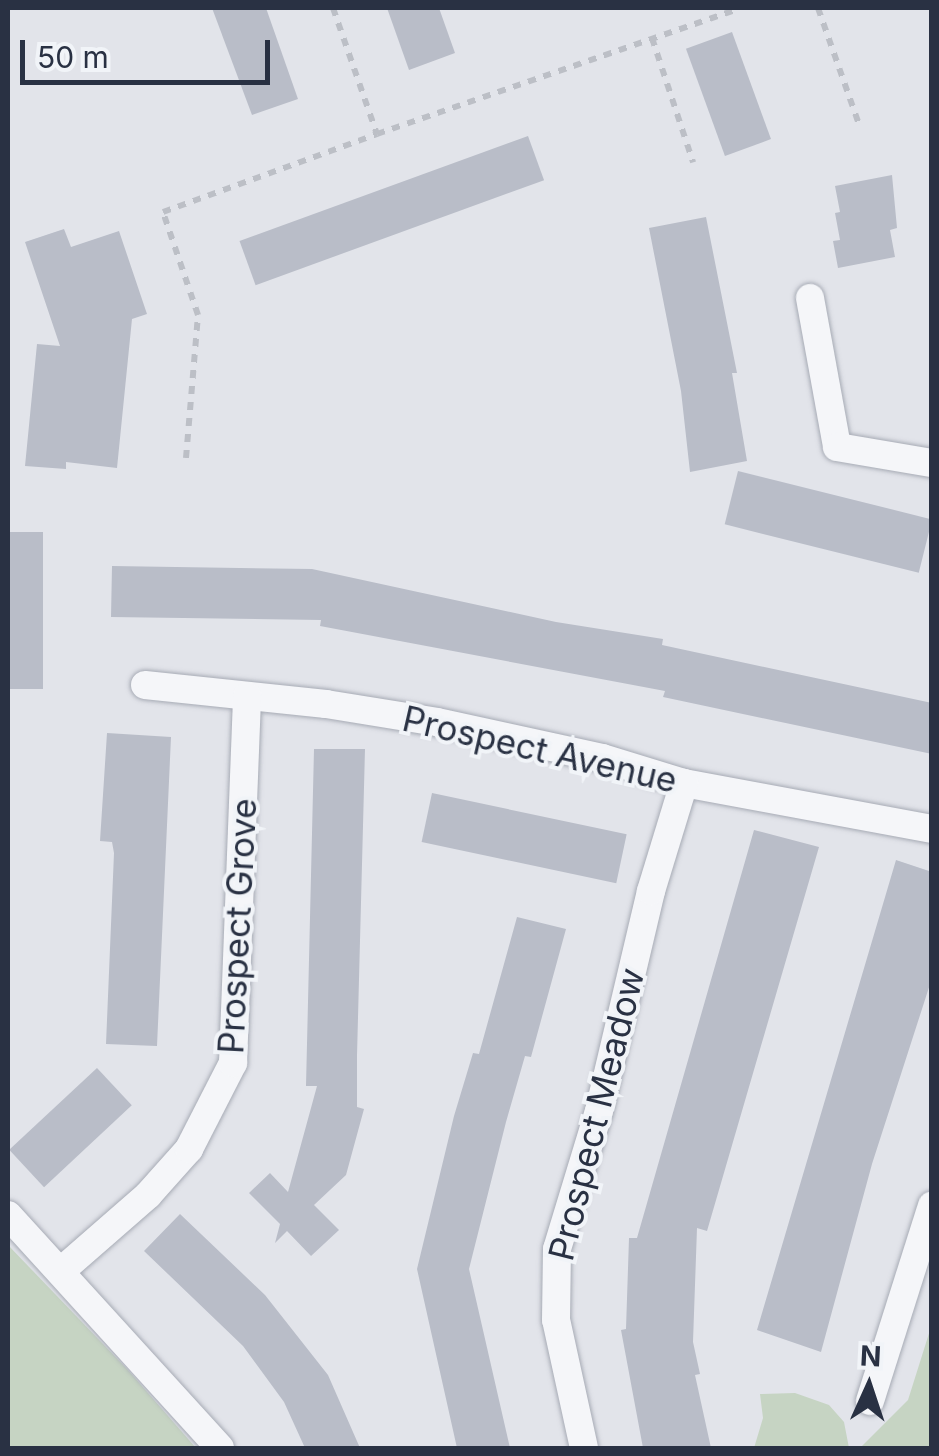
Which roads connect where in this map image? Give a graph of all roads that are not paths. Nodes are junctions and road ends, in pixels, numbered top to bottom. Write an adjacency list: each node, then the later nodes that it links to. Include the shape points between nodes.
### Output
1 (810, 298): 2 (street, via 838,447)
2 (932, 463)
3 (145, 686): 4 (street, Prospect Avenue)
4 (247, 696): 5 (street, Prospect Avenue, via 437,722); 9 (street, Prospect Grove, via 234,1063 190,1148 148,1195)
5 (684, 783): 6 (street, Prospect Avenue); 12 (street, Prospect Meadow, via 557,1249 556,1320)
6 (932, 829)
7 (932, 1206): 10 (street)
8 (8, 1215): 9 (street)
9 (61, 1271): 11 (street)
10 (870, 1401)
11 (220, 1448)
12 (584, 1448)

